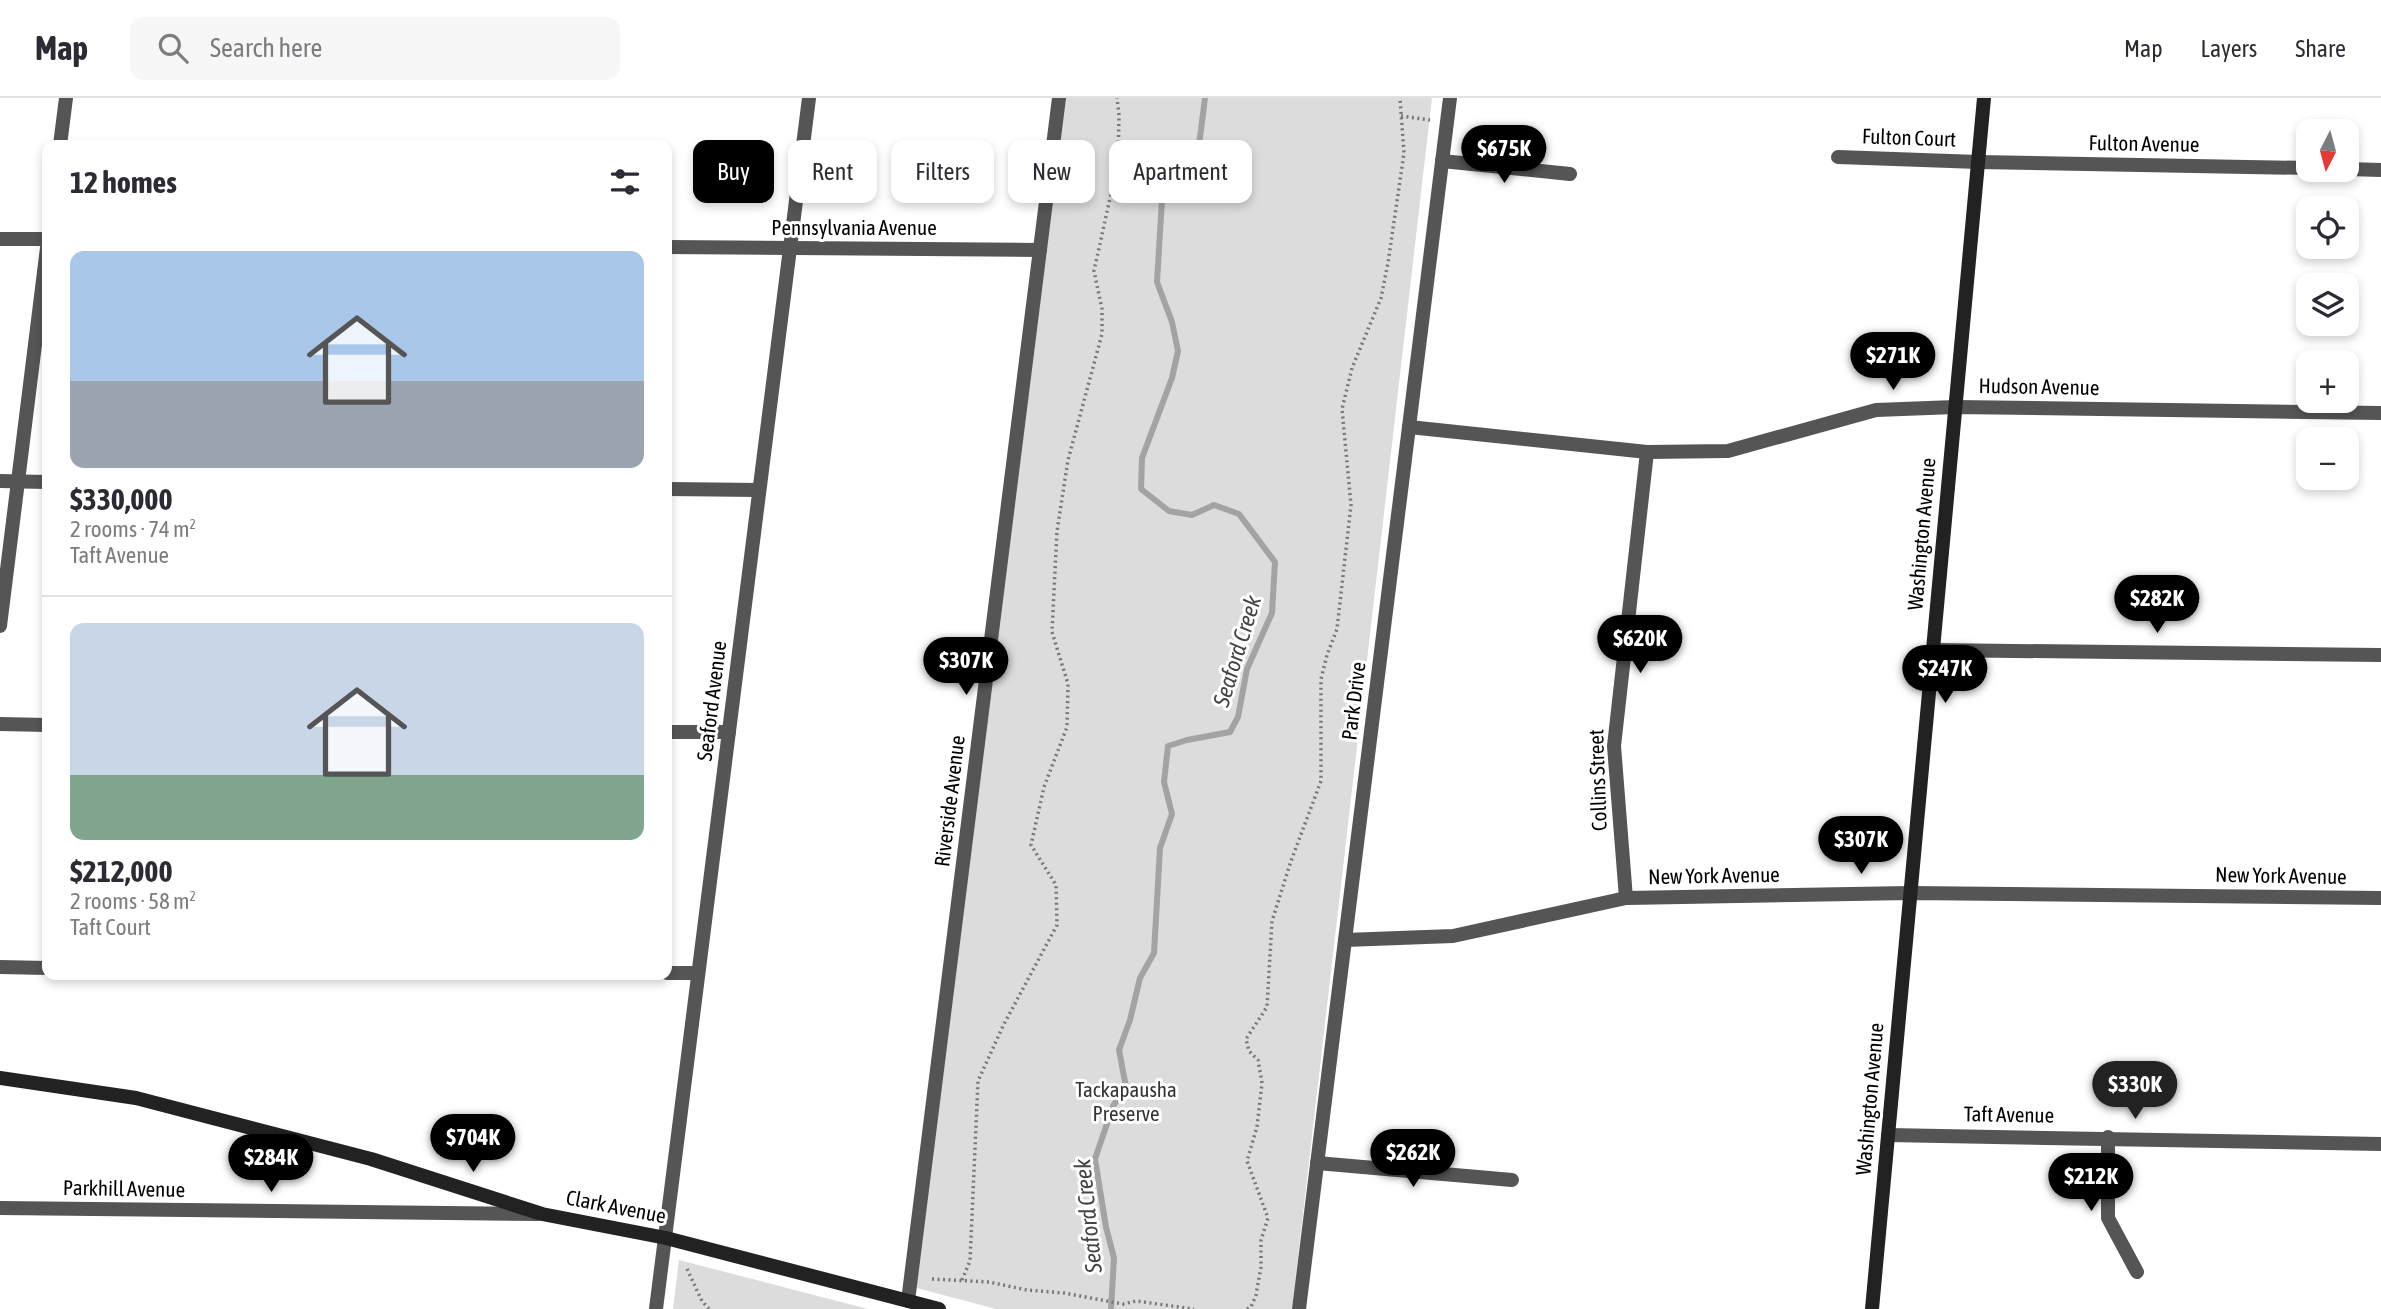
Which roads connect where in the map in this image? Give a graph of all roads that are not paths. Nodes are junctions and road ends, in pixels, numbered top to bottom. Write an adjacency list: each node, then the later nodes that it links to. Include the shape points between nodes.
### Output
1 (66, 98): 6 (street)
2 (809, 98): 17 (street, Seaford Avenue)
3 (1059, 98): 18 (street, Riverside Avenue)
4 (1450, 98): 8 (street, Park Drive)
5 (1984, 98): 9 (street, Washington Avenue)
6 (61, 140)
7 (1838, 157): 9 (street, Fulton Court)
8 (1442, 162): 13 (street); 22 (street, Park Drive)
9 (1978, 162): 10 (street, Fulton Avenue); 20 (street, Washington Avenue)
10 (2296, 168)
11 (2359, 169): 12 (street)
12 (2381, 170)
13 (1570, 174)
14 (0, 239): 15 (street)
15 (42, 239)
16 (672, 247): 17 (street, Pennsylvania Avenue)
17 (790, 248): 18 (street, Pennsylvania Avenue); 28 (street, Seaford Avenue)
18 (1040, 250): 54 (street, Riverside Avenue)
19 (42, 288): 25 (street)
20 (1955, 407): 21 (street, Hudson Avenue); 23 (street, Hudson Avenue, via 1876,411 1728,451); 30 (street, Washington Avenue)
21 (2381, 412)
22 (1409, 427): 23 (street, Hudson Avenue); 39 (street, Park Drive)
23 (1647, 453): 37 (street, Collins Street, via 1614,746)
24 (0, 481): 25 (street)
25 (18, 481): 26 (street); 29 (street)
26 (42, 482)
27 (672, 489): 28 (street)
28 (759, 490): 35 (street, Seaford Avenue)
29 (0, 626)
30 (1933, 650): 31 (street); 36 (street, Washington Avenue)
31 (2381, 655)
32 (0, 724): 33 (street)
33 (42, 725)
34 (672, 732): 35 (street)
35 (729, 732): 43 (street, Seaford Avenue)
36 (1910, 893): 37 (street, New York Avenue); 38 (street, New York Avenue); 45 (street, Washington Avenue)
37 (1626, 898): 39 (street, New York Avenue, via 1453,936)
38 (2381, 898)
39 (1345, 940): 48 (street, Park Drive)
40 (0, 967): 41 (street)
41 (42, 968)
42 (672, 973): 43 (street)
43 (698, 973): 52 (street, Seaford Avenue)
44 (0, 1078): 51 (street, Clark Avenue, via 136,1098 371,1159)
45 (1888, 1135): 46 (street, Taft Avenue); 58 (street, Washington Avenue)
46 (2108, 1138): 47 (street, Taft Avenue); 53 (street, via 2108,1218)
47 (2381, 1144)
48 (1317, 1163): 49 (street); 57 (street, Park Drive)
49 (1512, 1180)
50 (0, 1208): 51 (street, Parkhill Avenue)
51 (542, 1214): 52 (street, Clark Avenue)
52 (666, 1238): 54 (street, Clark Avenue); 55 (street, Seaford Avenue)
53 (2137, 1272)
54 (908, 1301): 56 (street, Clark Avenue)
55 (656, 1309)
56 (939, 1309)
57 (1299, 1309)
58 (1872, 1309)

